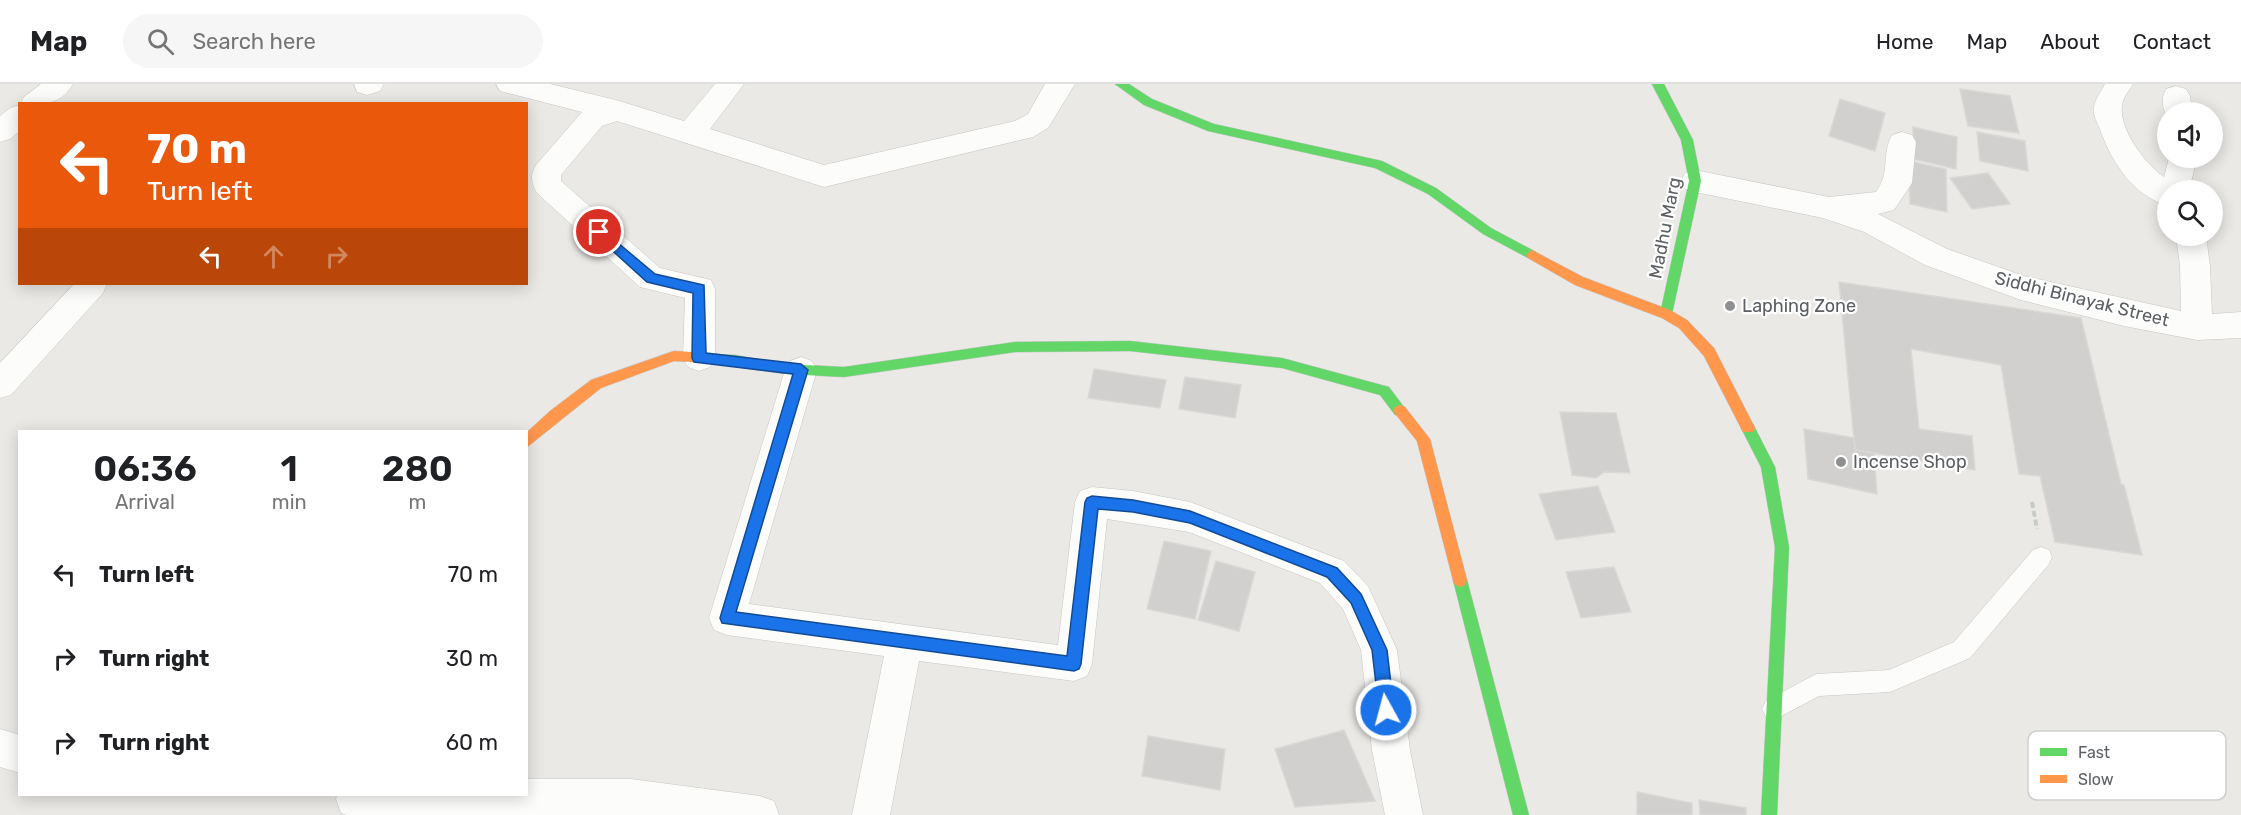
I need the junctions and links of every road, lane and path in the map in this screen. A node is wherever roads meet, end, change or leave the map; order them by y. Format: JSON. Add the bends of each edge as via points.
{"nodes":[{"id":1,"x":510,"y":84,"type":"edge"},
{"id":2,"x":730,"y":84,"type":"edge"},
{"id":3,"x":1061,"y":84,"type":"edge"},
{"id":4,"x":1121,"y":84,"type":"edge"},
{"id":5,"x":1658,"y":84,"type":"edge"},
{"id":6,"x":2119,"y":84,"type":"edge"},
{"id":7,"x":616,"y":110,"type":"junction"},
{"id":8,"x":18,"y":117,"type":"edge"},
{"id":9,"x":0,"y":132,"type":"edge"},
{"id":10,"x":690,"y":134,"type":"junction"},
{"id":11,"x":1902,"y":142,"type":"dead end"},
{"id":12,"x":1695,"y":181,"type":"junction"},
{"id":13,"x":2157,"y":187,"type":"edge"},
{"id":14,"x":1826,"y":207,"type":"junction"},
{"id":15,"x":2192,"y":246,"type":"edge"},
{"id":16,"x":92,"y":285,"type":"edge"},
{"id":17,"x":1666,"y":314,"type":"junction"},
{"id":18,"x":2241,"y":325,"type":"edge"},
{"id":19,"x":2198,"y":327,"type":"junction"},
{"id":20,"x":699,"y":358,"type":"junction"},
{"id":21,"x":801,"y":370,"type":"junction"},
{"id":22,"x":0,"y":386,"type":"edge"},
{"id":23,"x":528,"y":440,"type":"edge"},
{"id":24,"x":2041,"y":557,"type":"dead end"},
{"id":25,"x":905,"y":642,"type":"junction"},
{"id":26,"x":1774,"y":709,"type":"junction"},
{"id":27,"x":0,"y":748,"type":"edge"},
{"id":28,"x":18,"y":753,"type":"edge"},
{"id":29,"x":355,"y":800,"type":"dead end"},
{"id":30,"x":760,"y":815,"type":"edge"},
{"id":31,"x":871,"y":815,"type":"edge"},
{"id":32,"x":1404,"y":815,"type":"edge"},
{"id":33,"x":1521,"y":815,"type":"edge"},
{"id":34,"x":1769,"y":815,"type":"edge"}],
"edges":[{"from":1,"to":7,"type":"street"},
{"from":2,"to":10,"type":"street"},
{"from":3,"to":10,"type":"street","via":[[1038,121],[1023,130],[824,176]]},
{"from":4,"to":17,"type":"street","via":[[1148,102],[1212,128],[1378,164],[1432,191],[1486,231],[1579,281]]},
{"from":5,"to":12,"type":"street","name":"Madhu Marg","via":[[1687,140]]},
{"from":6,"to":13,"type":"street","via":[[2109,101],[2108,114],[2122,150],[2140,175]]},
{"from":7,"to":10,"type":"street"},
{"from":7,"to":20,"type":"street","via":[[592,119],[546,173],[547,185],[651,278],[700,289]]},
{"from":8,"to":9,"type":"street"},
{"from":11,"to":14,"type":"street","via":[[1898,183],[1884,202]]},
{"from":12,"to":14,"type":"street","name":"Siddhi Binayak Street"},
{"from":12,"to":17,"type":"street","name":"Madhu Marg"},
{"from":14,"to":19,"type":"street","name":"Siddhi Binayak Street","via":[[1874,224],[1936,258],[2021,288]]},
{"from":15,"to":19,"type":"street","name":"Siddhi Binayak Street"},
{"from":16,"to":22,"type":"street"},
{"from":17,"to":26,"type":"street","via":[[1683,324],[1709,352],[1768,467],[1782,547]]},
{"from":18,"to":19,"type":"street","name":"Siddhi Binayak Street"},
{"from":20,"to":21,"type":"street"},
{"from":20,"to":23,"type":"street","via":[[674,356],[596,384]]},
{"from":21,"to":25,"type":"street","via":[[727,618]]},
{"from":21,"to":33,"type":"street","via":[[844,372],[1015,346],[1130,346],[1282,363],[1384,391],[1423,439]]},
{"from":24,"to":26,"type":"lane","via":[[1962,650],[1890,681],[1816,685]]},
{"from":25,"to":31,"type":"street"},
{"from":25,"to":32,"type":"street","via":[[1074,664],[1092,502],[1190,517],[1332,572],[1356,598],[1379,650],[1391,750]]},
{"from":26,"to":34,"type":"street"},
{"from":27,"to":28,"type":"street"},
{"from":29,"to":30,"type":"street","via":[[631,798]]}]}
